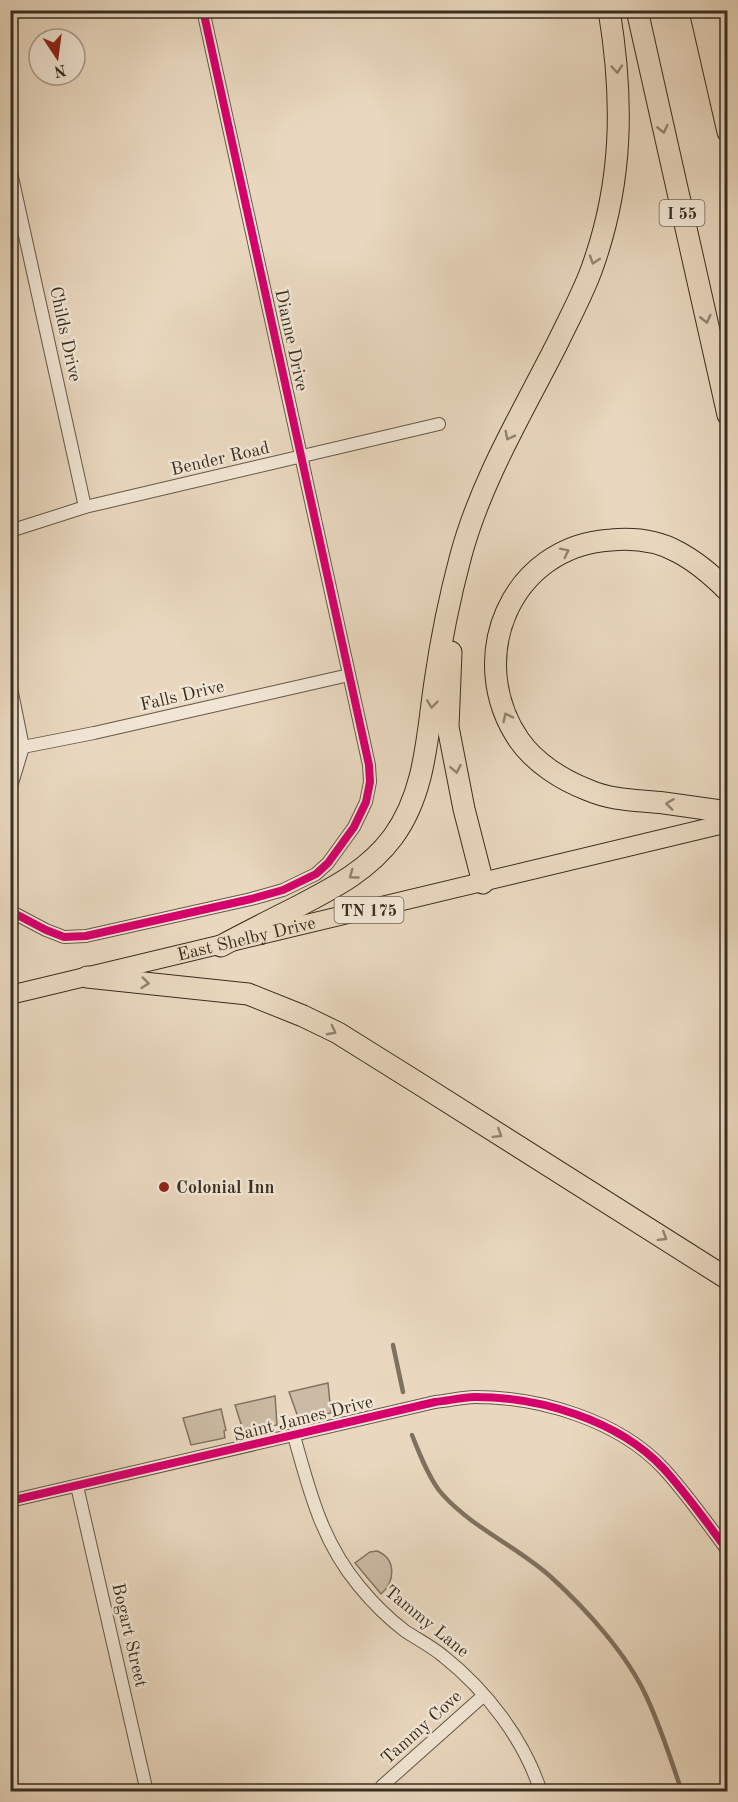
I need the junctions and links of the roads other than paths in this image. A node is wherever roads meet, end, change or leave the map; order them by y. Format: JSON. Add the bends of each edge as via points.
{"nodes":[{"id":1,"x":203,"y":10,"type":"edge"},
{"id":2,"x":609,"y":10,"type":"edge"},
{"id":3,"x":637,"y":10,"type":"edge"},
{"id":4,"x":700,"y":10,"type":"edge"},
{"id":5,"x":713,"y":10,"type":"edge"},
{"id":6,"x":728,"y":44,"type":"edge"},
{"id":7,"x":728,"y":132,"type":"edge"},
{"id":8,"x":10,"y":168,"type":"edge"},
{"id":9,"x":728,"y":415,"type":"edge"},
{"id":10,"x":439,"y":424,"type":"dead end"},
{"id":11,"x":302,"y":457,"type":"junction"},
{"id":12,"x":85,"y":507,"type":"junction"},
{"id":13,"x":10,"y":531,"type":"edge"},
{"id":14,"x":454,"y":585,"type":"junction"},
{"id":15,"x":728,"y":591,"type":"edge"},
{"id":16,"x":349,"y":675,"type":"junction"},
{"id":17,"x":10,"y":683,"type":"edge"},
{"id":18,"x":23,"y":747,"type":"junction"},
{"id":19,"x":10,"y":790,"type":"edge"},
{"id":20,"x":728,"y":812,"type":"edge"},
{"id":21,"x":728,"y":824,"type":"edge"},
{"id":22,"x":483,"y":883,"type":"junction"},
{"id":23,"x":10,"y":910,"type":"edge"},
{"id":24,"x":221,"y":946,"type":"junction"},
{"id":25,"x":87,"y":977,"type":"junction"},
{"id":26,"x":10,"y":995,"type":"edge"},
{"id":27,"x":728,"y":1279,"type":"edge"},
{"id":28,"x":294,"y":1436,"type":"junction"},
{"id":29,"x":77,"y":1486,"type":"junction"},
{"id":30,"x":10,"y":1501,"type":"edge"},
{"id":31,"x":728,"y":1551,"type":"edge"},
{"id":32,"x":483,"y":1696,"type":"junction"},
{"id":33,"x":382,"y":1786,"type":"dead end"},
{"id":34,"x":147,"y":1791,"type":"edge"},
{"id":35,"x":541,"y":1791,"type":"edge"}],
"edges":[{"from":1,"to":11,"type":"street","name":"Dianne Drive"},
{"from":2,"to":14,"type":"highway","one_way":true,"via":[[619,94],[619,147],[614,189],[600,242],[578,300],[488,480],[468,531]]},
{"from":3,"to":9,"type":"highway","number":"I 55","one_way":true},
{"from":4,"to":7,"type":"highway"},
{"from":5,"to":6,"type":"highway"},
{"from":8,"to":12,"type":"street","name":"Childs Drive"},
{"from":10,"to":11,"type":"street","name":"Bender Road"},
{"from":11,"to":12,"type":"street","name":"Bender Road"},
{"from":11,"to":16,"type":"street","name":"Dianne Drive"},
{"from":12,"to":13,"type":"street","name":"Bender Road"},
{"from":14,"to":22,"type":"highway","one_way":true,"via":[[448,727]]},
{"from":14,"to":24,"type":"highway","one_way":true,"via":[[424,762],[402,823],[357,874]]},
{"from":20,"to":15,"type":"highway","one_way":true,"via":[[621,800],[590,791],[554,772],[526,748],[507,718],[499,695],[495,659],[502,621],[521,587],[554,558],[587,543],[622,539],[661,545],[694,562]]},
{"from":16,"to":18,"type":"street","name":"Falls Drive"},
{"from":16,"to":23,"type":"street","name":"Dianne Drive","via":[[370,782],[354,827],[316,874],[283,890],[250,899],[86,936],[64,937]]},
{"from":17,"to":18,"type":"street"},
{"from":18,"to":19,"type":"street"},
{"from":21,"to":22,"type":"main road","name":"East Shelby Drive","number":"TN 175"},
{"from":22,"to":24,"type":"main road","name":"East Shelby Drive","number":"TN 175"},
{"from":24,"to":25,"type":"main road","name":"East Shelby Drive","number":"TN 175"},
{"from":25,"to":26,"type":"main road","name":"East Shelby Drive","number":"TN 175"},
{"from":25,"to":27,"type":"highway","one_way":true,"via":[[248,994],[303,1016],[398,1071]]},
{"from":28,"to":29,"type":"street","name":"Saint James Drive"},
{"from":28,"to":31,"type":"street","name":"Saint James Drive","via":[[472,1397],[558,1409],[580,1415],[630,1440],[663,1468]]},
{"from":28,"to":32,"type":"street","name":"Tammy Lane","via":[[320,1524],[343,1565],[390,1617],[442,1655]]},
{"from":29,"to":30,"type":"street","name":"Saint James Drive"},
{"from":29,"to":34,"type":"street","name":"Bogart Street"},
{"from":32,"to":33,"type":"street","name":"Tammy Cove"},
{"from":32,"to":35,"type":"street","name":"Tammy Lane","via":[[521,1746]]}]}
